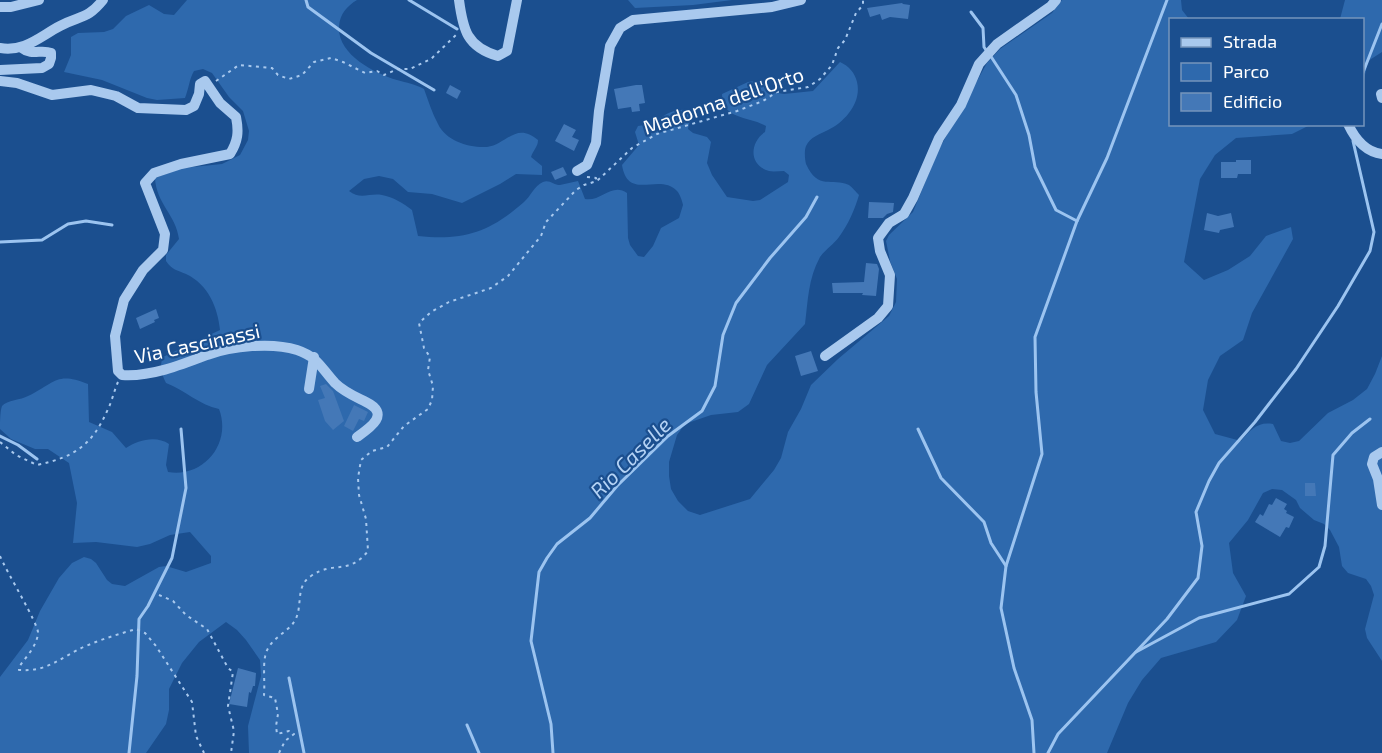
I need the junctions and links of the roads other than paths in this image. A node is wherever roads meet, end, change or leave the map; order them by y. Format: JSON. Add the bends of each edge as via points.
{"nodes":[{"id":1,"x":39,"y":0,"type":"edge"},
{"id":2,"x":103,"y":0,"type":"edge"},
{"id":3,"x":459,"y":0,"type":"edge"},
{"id":4,"x":518,"y":0,"type":"edge"},
{"id":5,"x":801,"y":0,"type":"edge"},
{"id":6,"x":1056,"y":0,"type":"edge"},
{"id":7,"x":0,"y":7,"type":"edge"},
{"id":8,"x":0,"y":48,"type":"edge"},
{"id":9,"x":22,"y":48,"type":"junction"},
{"id":10,"x":0,"y":70,"type":"edge"},
{"id":11,"x":0,"y":81,"type":"edge"},
{"id":12,"x":1349,"y":126,"type":"edge"},
{"id":13,"x":1382,"y":154,"type":"edge"},
{"id":14,"x":577,"y":171,"type":"dead end"},
{"id":15,"x":825,"y":356,"type":"dead end"},
{"id":16,"x":314,"y":357,"type":"junction"},
{"id":17,"x":309,"y":389,"type":"dead end"},
{"id":18,"x":357,"y":437,"type":"dead end"},
{"id":19,"x":1382,"y":452,"type":"edge"},
{"id":20,"x":1382,"y":505,"type":"edge"}],
"edges":[{"from":1,"to":7,"type":"street"},
{"from":2,"to":9,"type":"street","via":[[83,18],[61,25]]},
{"from":3,"to":4,"type":"street","via":[[468,38],[486,53],[498,56],[507,51]]},
{"from":5,"to":14,"type":"street","via":[[772,7],[633,20],[620,28],[610,46],[596,143],[587,165]]},
{"from":6,"to":15,"type":"street","via":[[997,44],[979,64],[904,214],[889,223],[878,237],[890,275],[888,306],[878,318]]},
{"from":8,"to":9,"type":"street"},
{"from":9,"to":10,"type":"street","via":[[26,52],[51,53],[49,64],[42,68]]},
{"from":11,"to":16,"type":"street","name":"Via Cascinassi","via":[[52,95],[91,90],[116,96],[138,108],[158,110],[186,110],[194,106],[200,84],[205,81],[236,117],[237,143],[230,154],[180,164],[154,173],[146,183],[165,234],[163,250],[143,270],[124,300],[115,336],[118,371],[122,375],[140,375],[259,345],[287,348]]},
{"from":12,"to":13,"type":"street","via":[[1364,147]]},
{"from":16,"to":17,"type":"street"},
{"from":16,"to":18,"type":"street","via":[[335,383],[374,406],[378,413],[373,425]]},
{"from":19,"to":20,"type":"street","via":[[1372,464]]}]}
